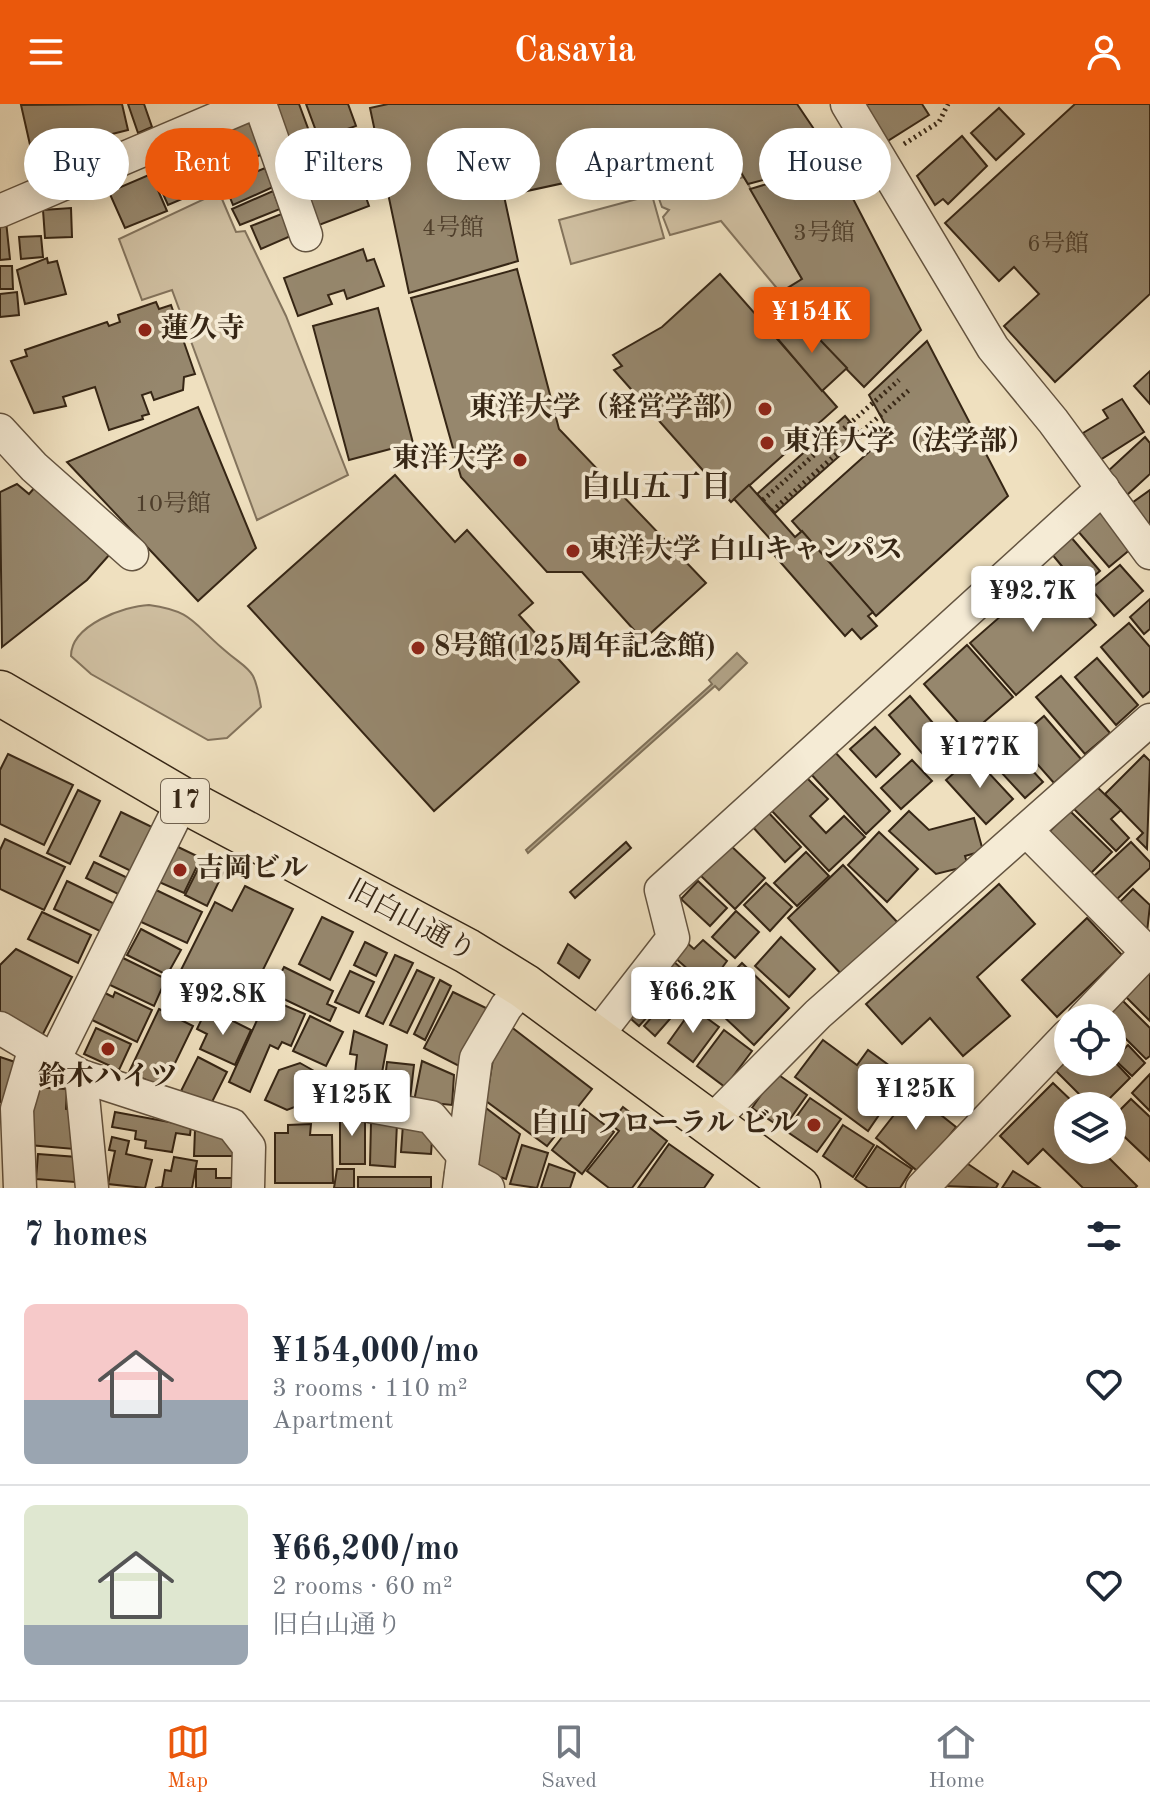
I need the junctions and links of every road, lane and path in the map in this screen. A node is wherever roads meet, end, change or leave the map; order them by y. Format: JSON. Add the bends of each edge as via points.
{"nodes":[{"id":1,"x":260,"y":104,"type":"edge"},
{"id":2,"x":847,"y":104,"type":"edge"},
{"id":3,"x":948,"y":104,"type":"edge"},
{"id":4,"x":235,"y":107,"type":"edge"},
{"id":5,"x":861,"y":128,"type":"edge"},
{"id":6,"x":891,"y":152,"type":"edge"},
{"id":7,"x":891,"y":177,"type":"edge"},
{"id":8,"x":0,"y":211,"type":"edge"},
{"id":9,"x":306,"y":235,"type":"dead end"},
{"id":10,"x":899,"y":380,"type":"dead end"},
{"id":11,"x":909,"y":390,"type":"dead end"},
{"id":12,"x":0,"y":430,"type":"edge"},
{"id":13,"x":1103,"y":488,"type":"junction"},
{"id":14,"x":763,"y":500,"type":"dead end"},
{"id":15,"x":772,"y":511,"type":"dead end"},
{"id":16,"x":1150,"y":553,"type":"edge"},
{"id":17,"x":132,"y":554,"type":"dead end"},
{"id":18,"x":0,"y":693,"type":"edge"},
{"id":19,"x":1150,"y":720,"type":"edge"},
{"id":20,"x":183,"y":800,"type":"junction"},
{"id":21,"x":1026,"y":830,"type":"junction"},
{"id":22,"x":1149,"y":952,"type":"edge"},
{"id":23,"x":524,"y":986,"type":"junction"},
{"id":24,"x":1098,"y":1004,"type":"edge"},
{"id":25,"x":0,"y":1028,"type":"edge"},
{"id":26,"x":596,"y":1037,"type":"junction"},
{"id":27,"x":1054,"y":1050,"type":"edge"},
{"id":28,"x":56,"y":1063,"type":"junction"},
{"id":29,"x":353,"y":1103,"type":"dead end"},
{"id":30,"x":712,"y":1121,"type":"junction"},
{"id":31,"x":468,"y":1176,"type":"edge"},
{"id":32,"x":785,"y":1184,"type":"edge"},
{"id":33,"x":20,"y":1188,"type":"edge"},
{"id":34,"x":92,"y":1188,"type":"edge"},
{"id":35,"x":248,"y":1188,"type":"edge"},
{"id":36,"x":922,"y":1188,"type":"edge"}],
"edges":[{"from":1,"to":9,"type":"street"},
{"from":2,"to":5,"type":"street"},
{"from":3,"to":6,"type":"path","via":[[939,122]]},
{"from":4,"to":8,"type":"street"},
{"from":7,"to":13,"type":"street","via":[[993,348]]},
{"from":10,"to":14,"type":"path"},
{"from":11,"to":15,"type":"path"},
{"from":12,"to":17,"type":"street"},
{"from":13,"to":16,"type":"street"},
{"from":13,"to":26,"type":"street","via":[[661,890],[673,938]]},
{"from":18,"to":20,"type":"highway","name":"旧白山通り","number":"17"},
{"from":19,"to":21,"type":"street"},
{"from":20,"to":23,"type":"highway","name":"旧白山通り","number":"17"},
{"from":20,"to":28,"type":"street"},
{"from":21,"to":22,"type":"street"},
{"from":21,"to":30,"type":"street","via":[[818,1014]]},
{"from":22,"to":24,"type":"street"},
{"from":23,"to":26,"type":"highway","name":"旧白山通り","number":"17"},
{"from":23,"to":31,"type":"street","via":[[476,1058]]},
{"from":25,"to":28,"type":"street"},
{"from":26,"to":30,"type":"highway","name":"旧白山通り","number":"17"},
{"from":27,"to":36,"type":"street"},
{"from":28,"to":33,"type":"street","via":[[17,1109]]},
{"from":28,"to":34,"type":"street"},
{"from":28,"to":35,"type":"street","via":[[232,1125],[249,1147]]},
{"from":29,"to":31,"type":"street","via":[[431,1117]]},
{"from":30,"to":32,"type":"highway","name":"旧白山通り","number":"17"}]}
